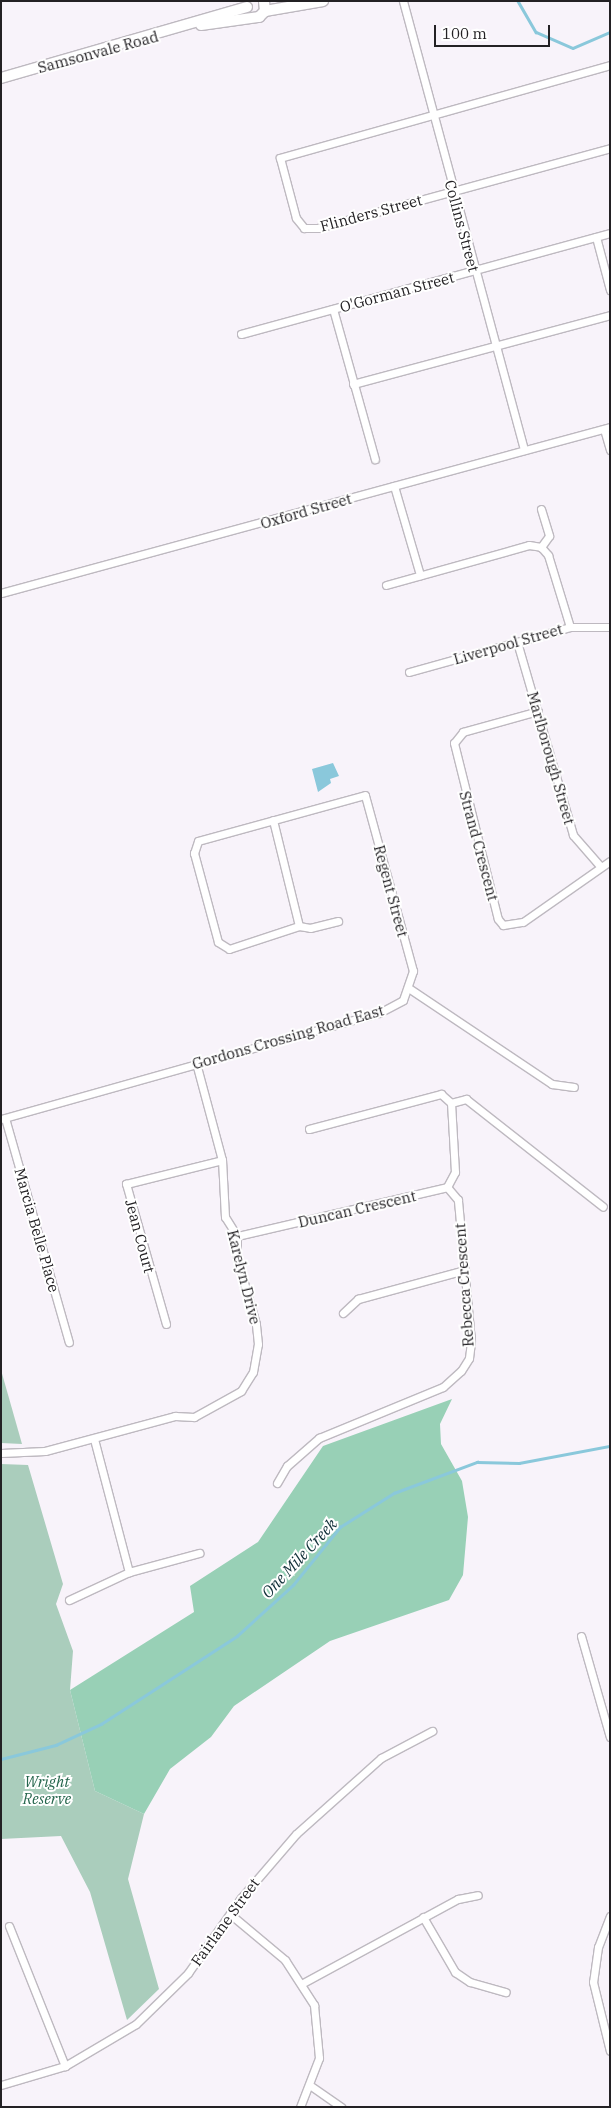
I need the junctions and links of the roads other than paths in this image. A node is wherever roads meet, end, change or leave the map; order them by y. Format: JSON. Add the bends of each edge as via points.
{"nodes":[{"id":1,"x":322,"y":1,"type":"edge"},
{"id":2,"x":403,"y":1,"type":"edge"},
{"id":3,"x":248,"y":4,"type":"edge"},
{"id":4,"x":265,"y":6,"type":"edge"},
{"id":5,"x":253,"y":16,"type":"junction"},
{"id":6,"x":194,"y":26,"type":"junction"},
{"id":7,"x":610,"y":65,"type":"edge"},
{"id":8,"x":1,"y":78,"type":"edge"},
{"id":9,"x":432,"y":116,"type":"junction"},
{"id":10,"x":610,"y":148,"type":"edge"},
{"id":11,"x":452,"y":191,"type":"junction"},
{"id":12,"x":610,"y":234,"type":"edge"},
{"id":13,"x":596,"y":237,"type":"junction"},
{"id":14,"x":474,"y":271,"type":"junction"},
{"id":15,"x":610,"y":290,"type":"edge"},
{"id":16,"x":333,"y":309,"type":"junction"},
{"id":17,"x":610,"y":315,"type":"edge"},
{"id":18,"x":241,"y":334,"type":"dead end"},
{"id":19,"x":494,"y":345,"type":"junction"},
{"id":20,"x":353,"y":384,"type":"junction"},
{"id":21,"x":607,"y":428,"type":"edge"},
{"id":22,"x":524,"y":450,"type":"junction"},
{"id":23,"x":610,"y":450,"type":"edge"},
{"id":24,"x":374,"y":458,"type":"dead end"},
{"id":25,"x":394,"y":486,"type":"junction"},
{"id":26,"x":541,"y":508,"type":"dead end"},
{"id":27,"x":541,"y":547,"type":"junction"},
{"id":28,"x":420,"y":575,"type":"junction"},
{"id":29,"x":386,"y":585,"type":"dead end"},
{"id":30,"x":1,"y":593,"type":"edge"},
{"id":31,"x":570,"y":627,"type":"junction"},
{"id":32,"x":610,"y":627,"type":"edge"},
{"id":33,"x":517,"y":642,"type":"junction"},
{"id":34,"x":409,"y":672,"type":"dead end"},
{"id":35,"x":538,"y":711,"type":"junction"},
{"id":36,"x":274,"y":820,"type":"junction"},
{"id":37,"x":610,"y":861,"type":"edge"},
{"id":38,"x":600,"y":866,"type":"junction"},
{"id":39,"x":338,"y":921,"type":"dead end"},
{"id":40,"x":299,"y":926,"type":"junction"},
{"id":41,"x":410,"y":989,"type":"junction"},
{"id":42,"x":196,"y":1063,"type":"junction"},
{"id":43,"x":574,"y":1087,"type":"dead end"},
{"id":44,"x":451,"y":1103,"type":"junction"},
{"id":45,"x":3,"y":1119,"type":"edge"},
{"id":46,"x":309,"y":1129,"type":"dead end"},
{"id":47,"x":222,"y":1160,"type":"junction"},
{"id":48,"x":447,"y":1187,"type":"junction"},
{"id":49,"x":602,"y":1206,"type":"dead end"},
{"id":50,"x":237,"y":1236,"type":"junction"},
{"id":51,"x":465,"y":1270,"type":"junction"},
{"id":52,"x":343,"y":1312,"type":"dead end"},
{"id":53,"x":166,"y":1324,"type":"dead end"},
{"id":54,"x":68,"y":1342,"type":"dead end"},
{"id":55,"x":94,"y":1439,"type":"junction"},
{"id":56,"x":1,"y":1453,"type":"edge"},
{"id":57,"x":277,"y":1483,"type":"dead end"},
{"id":58,"x":199,"y":1553,"type":"dead end"},
{"id":59,"x":129,"y":1572,"type":"junction"},
{"id":60,"x":69,"y":1600,"type":"dead end"},
{"id":61,"x":581,"y":1636,"type":"dead end"},
{"id":62,"x":432,"y":1731,"type":"dead end"},
{"id":63,"x":610,"y":1737,"type":"edge"},
{"id":64,"x":478,"y":1895,"type":"dead end"},
{"id":65,"x":230,"y":1914,"type":"junction"},
{"id":66,"x":610,"y":1916,"type":"edge"},
{"id":67,"x":423,"y":1917,"type":"junction"},
{"id":68,"x":8,"y":1926,"type":"dead end"},
{"id":69,"x":303,"y":1983,"type":"junction"},
{"id":70,"x":506,"y":1992,"type":"dead end"},
{"id":71,"x":610,"y":2051,"type":"edge"},
{"id":72,"x":65,"y":2066,"type":"junction"},
{"id":73,"x":1,"y":2085,"type":"edge"},
{"id":74,"x":311,"y":2086,"type":"junction"},
{"id":75,"x":300,"y":2107,"type":"edge"},
{"id":76,"x":341,"y":2107,"type":"edge"}],
"edges":[{"from":1,"to":4,"type":"main road"},
{"from":2,"to":9,"type":"street","name":"Collins Street"},
{"from":3,"to":5,"type":"main road"},
{"from":3,"to":6,"type":"main road","name":"Samsonvale Road"},
{"from":4,"to":5,"type":"main road","name":"Samsonvale Road"},
{"from":5,"to":6,"type":"main road","name":"Samsonvale Road"},
{"from":6,"to":8,"type":"main road","name":"Samsonvale Road"},
{"from":7,"to":9,"type":"street"},
{"from":9,"to":11,"type":"street","name":"Collins Street"},
{"from":9,"to":11,"type":"street","name":"Flinders Street","via":[[280,158],[296,218],[304,228],[318,228]]},
{"from":10,"to":11,"type":"street"},
{"from":11,"to":14,"type":"street","name":"Collins Street"},
{"from":12,"to":13,"type":"street","name":"O'Gorman Street"},
{"from":13,"to":14,"type":"street","name":"O'Gorman Street"},
{"from":13,"to":15,"type":"street"},
{"from":14,"to":16,"type":"street","name":"O'Gorman Street"},
{"from":14,"to":19,"type":"street","name":"Collins Street"},
{"from":16,"to":18,"type":"street","name":"O'Gorman Street"},
{"from":16,"to":20,"type":"street"},
{"from":17,"to":19,"type":"street"},
{"from":19,"to":20,"type":"street"},
{"from":19,"to":22,"type":"street","name":"Collins Street"},
{"from":20,"to":24,"type":"street"},
{"from":21,"to":22,"type":"street","name":"Oxford Street"},
{"from":21,"to":23,"type":"street"},
{"from":22,"to":25,"type":"street","name":"Oxford Street"},
{"from":25,"to":28,"type":"street"},
{"from":25,"to":30,"type":"street","name":"Oxford Street"},
{"from":26,"to":27,"type":"street","via":[[549,536]]},
{"from":27,"to":28,"type":"street","via":[[529,545]]},
{"from":27,"to":31,"type":"street","via":[[548,555]]},
{"from":28,"to":29,"type":"street"},
{"from":31,"to":32,"type":"street","name":"Liverpool Street"},
{"from":31,"to":33,"type":"street","name":"Liverpool Street"},
{"from":33,"to":34,"type":"street","name":"Liverpool Street"},
{"from":33,"to":35,"type":"street","name":"Marlborough Street"},
{"from":35,"to":38,"type":"street","name":"Marlborough Street","via":[[573,835]]},
{"from":35,"to":38,"type":"street","name":"Strand Crescent","via":[[463,732],[454,744],[498,919],[503,925],[524,922]]},
{"from":36,"to":40,"type":"street"},
{"from":36,"to":40,"type":"street","via":[[201,839],[195,845],[216,939],[229,949]]},
{"from":36,"to":41,"type":"street","name":"Regent Street","via":[[365,795],[412,965]]},
{"from":37,"to":38,"type":"street"},
{"from":39,"to":40,"type":"street","via":[[310,928]]},
{"from":41,"to":42,"type":"street","name":"Gordons Crossing Road East","via":[[401,1002],[386,1010]]},
{"from":41,"to":43,"type":"street","via":[[552,1084]]},
{"from":42,"to":45,"type":"street","name":"Gordons Crossing Road East"},
{"from":42,"to":47,"type":"street","name":"Karelyn Drive"},
{"from":44,"to":46,"type":"street","via":[[441,1094]]},
{"from":44,"to":48,"type":"street","via":[[455,1172]]},
{"from":44,"to":49,"type":"street","via":[[466,1099]]},
{"from":45,"to":54,"type":"street","name":"Marcia Belle Place"},
{"from":47,"to":50,"type":"street","name":"Karelyn Drive","via":[[225,1217]]},
{"from":47,"to":53,"type":"street","name":"Jean Court","via":[[126,1184]]},
{"from":48,"to":50,"type":"street","name":"Duncan Crescent"},
{"from":48,"to":51,"type":"street","name":"Rebecca Crescent","via":[[458,1200]]},
{"from":50,"to":55,"type":"street","name":"Karelyn Drive","via":[[237,1258],[258,1344],[253,1372],[241,1391],[194,1417],[175,1416]]},
{"from":51,"to":52,"type":"street","via":[[358,1299]]},
{"from":51,"to":57,"type":"street","name":"Rebecca Crescent","via":[[471,1341],[461,1371],[442,1387],[319,1438],[287,1466]]},
{"from":55,"to":56,"type":"street","name":"Karelyn Drive","via":[[45,1451]]},
{"from":55,"to":59,"type":"street"},
{"from":58,"to":59,"type":"street"},
{"from":59,"to":60,"type":"street"},
{"from":61,"to":63,"type":"street"},
{"from":62,"to":65,"type":"street","name":"Fairlane Street","via":[[381,1758],[322,1810],[282,1849]]},
{"from":64,"to":67,"type":"street","via":[[458,1899]]},
{"from":65,"to":69,"type":"street","via":[[286,1960]]},
{"from":65,"to":72,"type":"street","name":"Fairlane Street","via":[[161,2002],[119,2036]]},
{"from":66,"to":71,"type":"street","via":[[598,1947],[594,1982]]},
{"from":67,"to":69,"type":"street"},
{"from":67,"to":70,"type":"street","via":[[455,1972],[470,1982]]},
{"from":68,"to":72,"type":"street"},
{"from":69,"to":74,"type":"street","via":[[319,2031],[318,2058]]},
{"from":72,"to":73,"type":"street","name":"Fairlane Street"},
{"from":74,"to":75,"type":"street"},
{"from":74,"to":76,"type":"street"}]}
